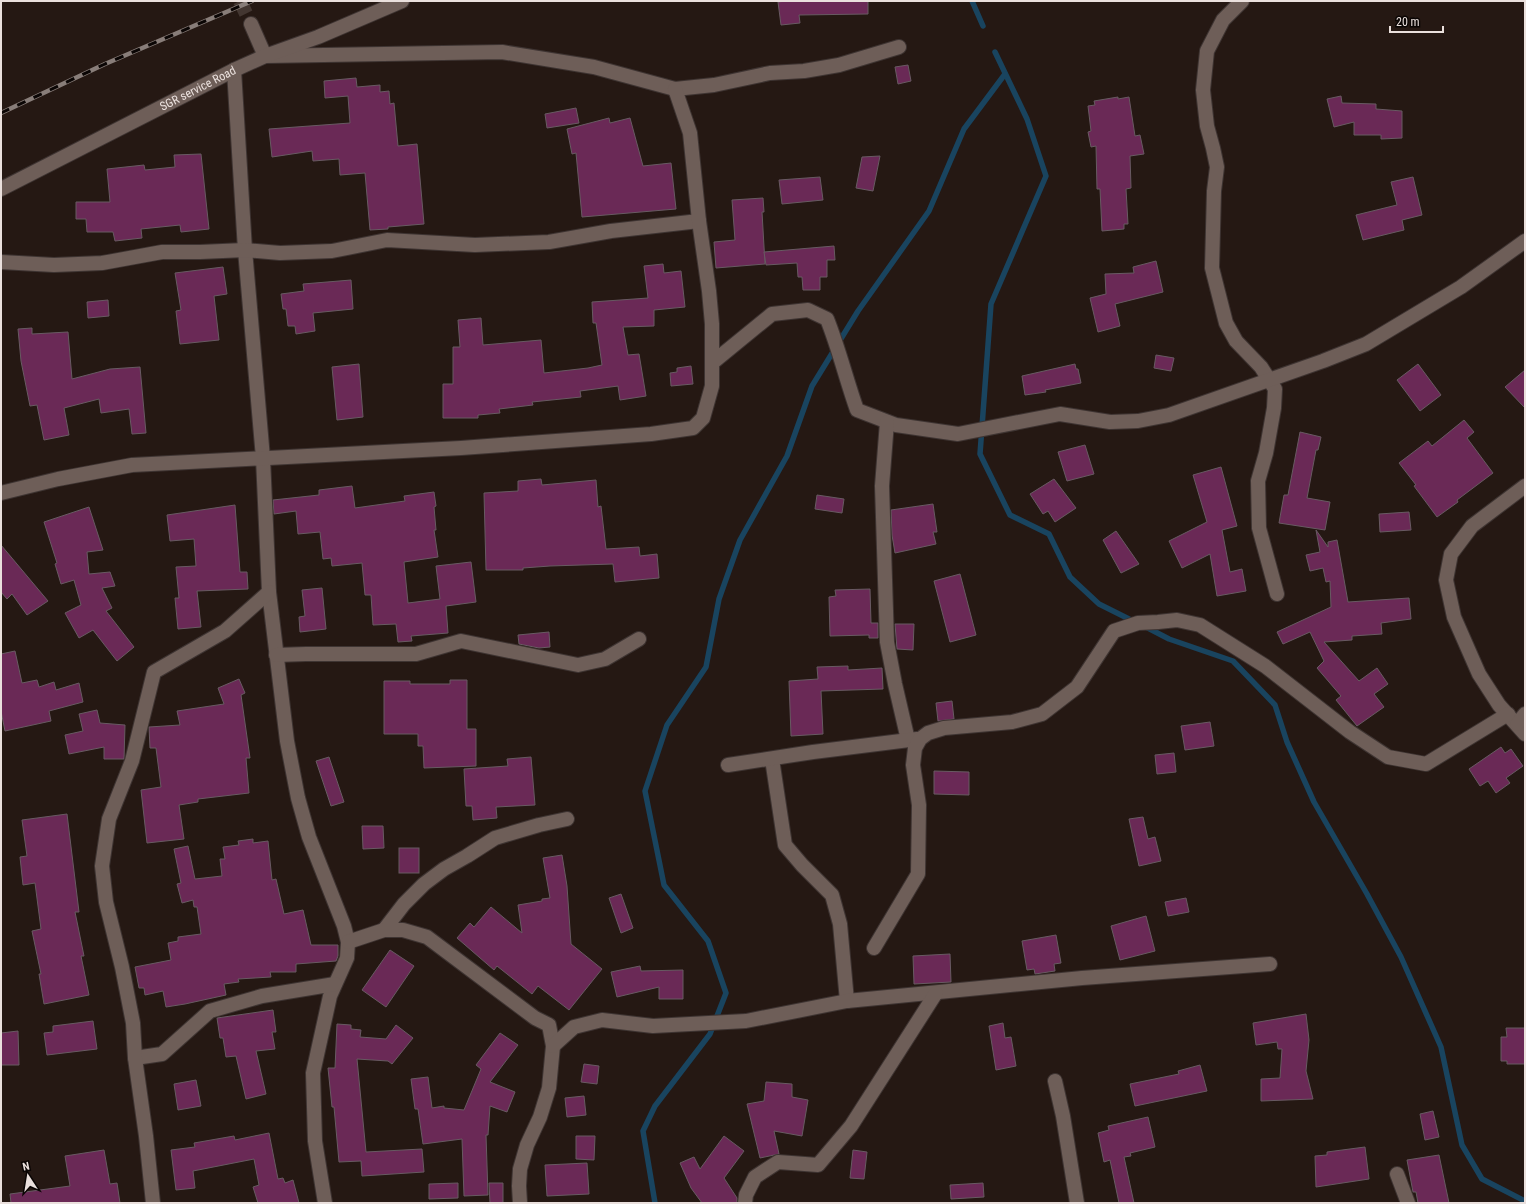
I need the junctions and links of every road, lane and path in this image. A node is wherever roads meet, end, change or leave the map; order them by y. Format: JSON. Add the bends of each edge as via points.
{"nodes":[{"id":1,"x":402,"y":1,"type":"edge"},
{"id":2,"x":1242,"y":1,"type":"edge"},
{"id":3,"x":251,"y":24,"type":"tunnel mouth"},
{"id":4,"x":899,"y":48,"type":"dead end"},
{"id":5,"x":265,"y":56,"type":"junction"},
{"id":6,"x":234,"y":70,"type":"junction"},
{"id":7,"x":675,"y":89,"type":"junction"},
{"id":8,"x":1,"y":189,"type":"edge"},
{"id":9,"x":699,"y":221,"type":"junction"},
{"id":10,"x":1525,"y":241,"type":"edge"},
{"id":11,"x":245,"y":250,"type":"junction"},
{"id":12,"x":1,"y":262,"type":"edge"},
{"id":13,"x":712,"y":363,"type":"junction"},
{"id":14,"x":1270,"y":380,"type":"junction"},
{"id":15,"x":887,"y":422,"type":"junction"},
{"id":16,"x":263,"y":458,"type":"junction"},
{"id":17,"x":1525,"y":486,"type":"edge"},
{"id":18,"x":1,"y":493,"type":"edge"},
{"id":19,"x":268,"y":592,"type":"junction"},
{"id":20,"x":1277,"y":594,"type":"dead end"},
{"id":21,"x":639,"y":639,"type":"dead end"},
{"id":22,"x":276,"y":655,"type":"junction"},
{"id":23,"x":1519,"y":722,"type":"edge"},
{"id":24,"x":914,"y":740,"type":"junction"},
{"id":25,"x":772,"y":759,"type":"junction"},
{"id":26,"x":728,"y":765,"type":"dead end"},
{"id":27,"x":567,"y":819,"type":"dead end"},
{"id":28,"x":384,"y":930,"type":"junction"},
{"id":29,"x":348,"y":942,"type":"junction"},
{"id":30,"x":874,"y":948,"type":"dead end"},
{"id":31,"x":1270,"y":964,"type":"dead end"},
{"id":32,"x":335,"y":984,"type":"junction"},
{"id":33,"x":936,"y":993,"type":"junction"},
{"id":34,"x":846,"y":1001,"type":"junction"},
{"id":35,"x":553,"y":1046,"type":"junction"},
{"id":36,"x":136,"y":1058,"type":"junction"},
{"id":37,"x":1054,"y":1081,"type":"dead end"},
{"id":38,"x":1397,"y":1174,"type":"dead end"},
{"id":39,"x":153,"y":1203,"type":"edge"},
{"id":40,"x":325,"y":1203,"type":"edge"},
{"id":41,"x":520,"y":1203,"type":"edge"},
{"id":42,"x":745,"y":1203,"type":"edge"},
{"id":43,"x":1077,"y":1203,"type":"edge"},
{"id":44,"x":1408,"y":1203,"type":"edge"}],
"edges":[{"from":1,"to":5,"type":"street","name":"SGR service Road","via":[[318,37]]},
{"from":2,"to":14,"type":"street","via":[[1223,20],[1207,51],[1203,90],[1206,126],[1217,167],[1212,268],[1226,323],[1236,341]]},
{"from":3,"to":5,"type":"street"},
{"from":4,"to":7,"type":"street","via":[[839,65],[770,73],[714,85]]},
{"from":5,"to":6,"type":"street","name":"SGR service Road"},
{"from":5,"to":7,"type":"street","via":[[502,52],[594,67]]},
{"from":6,"to":8,"type":"street","name":"SGR service Road"},
{"from":6,"to":11,"type":"street"},
{"from":7,"to":9,"type":"street","via":[[690,133]]},
{"from":9,"to":11,"type":"street","via":[[611,231],[549,242],[475,245],[387,240],[332,251],[280,253]]},
{"from":9,"to":13,"type":"street","via":[[709,291]]},
{"from":10,"to":14,"type":"street","via":[[1461,287],[1366,344]]},
{"from":11,"to":12,"type":"street","via":[[162,252],[102,263],[54,265]]},
{"from":11,"to":16,"type":"street"},
{"from":13,"to":15,"type":"street","via":[[772,314],[808,310],[827,319],[857,410]]},
{"from":13,"to":16,"type":"street","via":[[712,386],[703,418],[693,428],[651,434],[462,448]]},
{"from":14,"to":15,"type":"street","via":[[1168,415],[1138,421],[1110,422],[1060,414],[958,434]]},
{"from":14,"to":20,"type":"street","via":[[1276,389],[1266,453],[1258,481],[1259,528]]},
{"from":15,"to":24,"type":"street","via":[[882,486],[887,642],[895,684]]},
{"from":16,"to":18,"type":"street","via":[[132,465]]},
{"from":16,"to":19,"type":"street"},
{"from":17,"to":23,"type":"street","via":[[1472,526],[1451,554],[1446,580],[1454,617],[1479,674],[1499,705]]},
{"from":19,"to":22,"type":"street"},
{"from":19,"to":36,"type":"street","via":[[225,631],[154,672],[132,761],[109,819],[102,866],[106,902],[133,1023]]},
{"from":21,"to":22,"type":"street","via":[[605,658],[578,665],[460,640],[416,654]]},
{"from":22,"to":29,"type":"street","via":[[287,741],[298,798],[309,837]]},
{"from":23,"to":24,"type":"street","via":[[1426,764],[1388,757],[1350,732],[1265,666],[1200,625],[1177,620],[1138,624],[1114,630],[1077,687],[1042,714],[1012,722],[944,728]]},
{"from":24,"to":25,"type":"street"},
{"from":24,"to":30,"type":"street","via":[[913,765],[919,805],[918,874]]},
{"from":25,"to":26,"type":"street"},
{"from":25,"to":34,"type":"street","via":[[785,845],[832,895],[840,924]]},
{"from":27,"to":28,"type":"street","via":[[495,838],[424,884]]},
{"from":28,"to":29,"type":"street"},
{"from":28,"to":35,"type":"street","via":[[403,930],[427,937],[535,1018],[549,1025]]},
{"from":29,"to":32,"type":"street","via":[[347,958]]},
{"from":31,"to":33,"type":"street","via":[[1082,978]]},
{"from":32,"to":36,"type":"street","via":[[262,996],[210,1011],[162,1054]]},
{"from":32,"to":40,"type":"street","via":[[313,1073],[315,1142]]},
{"from":33,"to":34,"type":"street"},
{"from":33,"to":42,"type":"street","via":[[851,1126],[818,1165],[778,1162],[755,1177]]},
{"from":34,"to":35,"type":"street","via":[[746,1021],[702,1025],[652,1026],[602,1020],[574,1027]]},
{"from":35,"to":41,"type":"street","via":[[548,1088],[520,1169]]},
{"from":36,"to":39,"type":"street"},
{"from":37,"to":43,"type":"street","via":[[1063,1116]]},
{"from":38,"to":44,"type":"street"}]}
